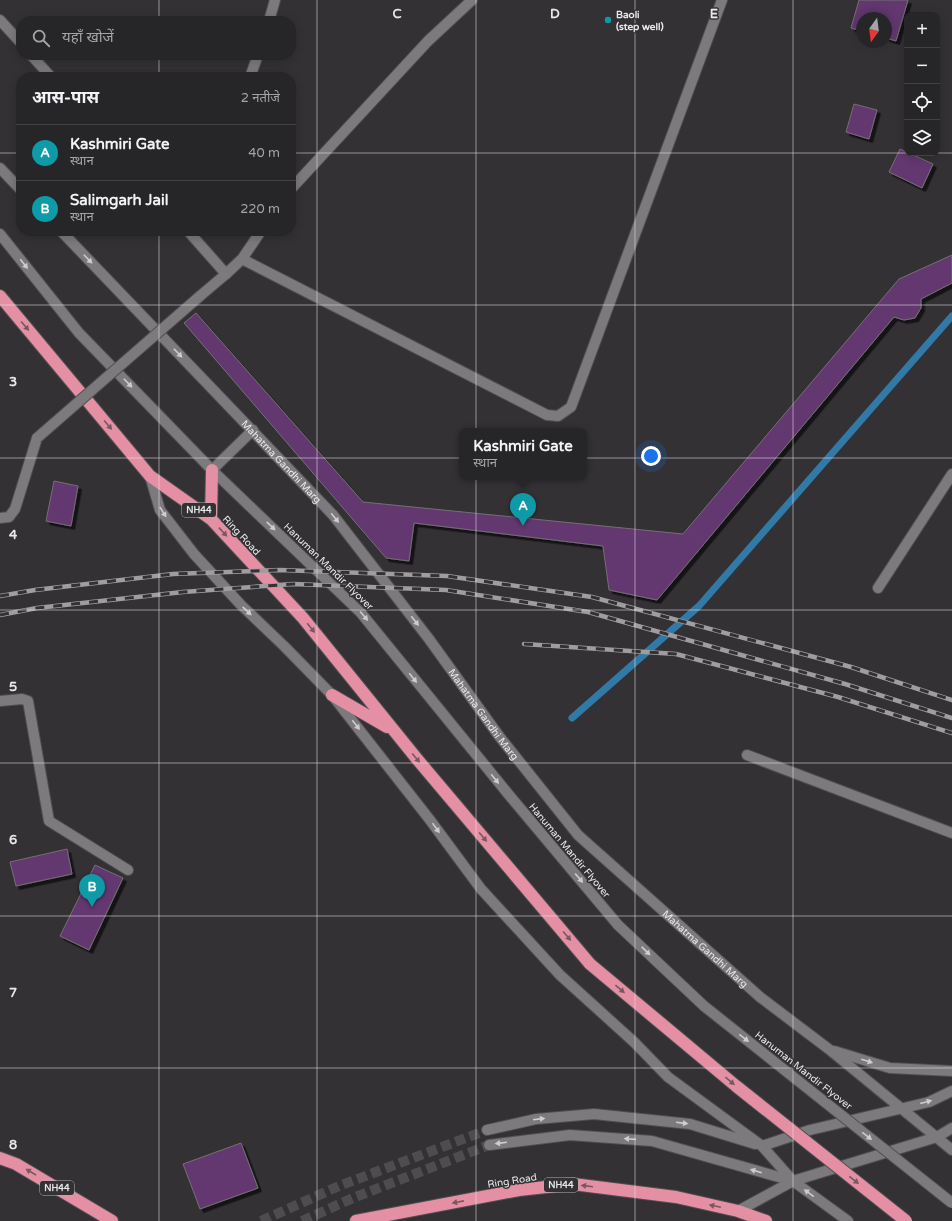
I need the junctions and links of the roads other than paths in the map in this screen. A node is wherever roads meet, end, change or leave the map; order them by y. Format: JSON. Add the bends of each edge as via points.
{"nodes":[{"id":1,"x":275,"y":0,"type":"edge"},
{"id":2,"x":472,"y":0,"type":"edge"},
{"id":3,"x":722,"y":0,"type":"edge"},
{"id":4,"x":270,"y":16,"type":"edge"},
{"id":5,"x":0,"y":20,"type":"edge"},
{"id":6,"x":16,"y":38,"type":"edge"},
{"id":7,"x":36,"y":60,"type":"edge"},
{"id":8,"x":256,"y":60,"type":"edge"},
{"id":9,"x":46,"y":72,"type":"edge"},
{"id":10,"x":252,"y":72,"type":"edge"},
{"id":11,"x":0,"y":168,"type":"edge"},
{"id":12,"x":296,"y":184,"type":"edge"},
{"id":13,"x":16,"y":185,"type":"edge"},
{"id":14,"x":0,"y":234,"type":"edge"},
{"id":15,"x":66,"y":236,"type":"edge"},
{"id":16,"x":192,"y":236,"type":"edge"},
{"id":17,"x":258,"y":236,"type":"edge"},
{"id":18,"x":242,"y":259,"type":"junction"},
{"id":19,"x":226,"y":274,"type":"junction"},
{"id":20,"x":0,"y":296,"type":"edge"},
{"id":21,"x":253,"y":430,"type":"junction"},
{"id":22,"x":212,"y":470,"type":"junction"},
{"id":23,"x":952,"y":474,"type":"edge"},
{"id":24,"x":150,"y":476,"type":"junction"},
{"id":25,"x":0,"y":518,"type":"edge"},
{"id":26,"x":211,"y":519,"type":"junction"},
{"id":27,"x":878,"y":588,"type":"dead end"},
{"id":28,"x":332,"y":696,"type":"junction"},
{"id":29,"x":0,"y":701,"type":"edge"},
{"id":30,"x":393,"y":730,"type":"junction"},
{"id":31,"x":747,"y":755,"type":"dead end"},
{"id":32,"x":952,"y":832,"type":"edge"},
{"id":33,"x":128,"y":870,"type":"dead end"},
{"id":34,"x":830,"y":1050,"type":"junction"},
{"id":35,"x":952,"y":1071,"type":"edge"},
{"id":36,"x":952,"y":1091,"type":"edge"},
{"id":37,"x":899,"y":1108,"type":"junction"},
{"id":38,"x":952,"y":1128,"type":"edge"},
{"id":39,"x":487,"y":1130,"type":"tunnel mouth"},
{"id":40,"x":937,"y":1137,"type":"junction"},
{"id":41,"x":489,"y":1145,"type":"tunnel mouth"},
{"id":42,"x":762,"y":1146,"type":"junction"},
{"id":43,"x":952,"y":1150,"type":"edge"},
{"id":44,"x":0,"y":1158,"type":"edge"},
{"id":45,"x":793,"y":1181,"type":"junction"},
{"id":46,"x":952,"y":1203,"type":"edge"},
{"id":47,"x":738,"y":1211,"type":"junction"},
{"id":48,"x":112,"y":1221,"type":"edge"},
{"id":49,"x":356,"y":1221,"type":"edge"},
{"id":50,"x":766,"y":1221,"type":"edge"},
{"id":51,"x":848,"y":1221,"type":"edge"},
{"id":52,"x":906,"y":1221,"type":"edge"}],
"edges":[{"from":1,"to":4,"type":"street"},
{"from":2,"to":12,"type":"street","via":[[428,41]]},
{"from":3,"to":18,"type":"street","via":[[571,407],[558,416],[547,415]]},
{"from":5,"to":6,"type":"street"},
{"from":7,"to":9,"type":"street"},
{"from":8,"to":10,"type":"street"},
{"from":11,"to":13,"type":"street"},
{"from":14,"to":22,"type":"street","one_way":true,"via":[[71,324]]},
{"from":15,"to":21,"type":"street","name":"Mahatma Gandhi Marg","one_way":true},
{"from":16,"to":19,"type":"street"},
{"from":17,"to":18,"type":"street"},
{"from":18,"to":19,"type":"street"},
{"from":19,"to":25,"type":"street","bridge":true,"via":[[37,438],[20,495],[9,517]]},
{"from":20,"to":24,"type":"highway","name":"Ring Road","number":"NH44","one_way":true},
{"from":21,"to":22,"type":"street"},
{"from":21,"to":34,"type":"street","name":"Mahatma Gandhi Marg","one_way":true,"via":[[333,515],[429,639],[499,736],[578,835],[760,997]]},
{"from":22,"to":26,"type":"highway"},
{"from":22,"to":46,"type":"street","name":"Hanuman Mandir Flyover","one_way":true,"bridge":true,"via":[[361,613],[508,796],[618,924],[704,1006]]},
{"from":23,"to":27,"type":"street"},
{"from":24,"to":26,"type":"highway","name":"Ring Road","number":"NH44"},
{"from":24,"to":28,"type":"street","one_way":true,"via":[[160,510],[194,554]]},
{"from":26,"to":30,"type":"highway","name":"Ring Road","number":"NH44","one_way":true,"via":[[302,618]]},
{"from":28,"to":30,"type":"highway"},
{"from":28,"to":42,"type":"street","one_way":true,"via":[[481,889],[560,975],[634,1042],[668,1077]]},
{"from":29,"to":33,"type":"street","via":[[28,701],[49,821]]},
{"from":30,"to":52,"type":"highway","one_way":true,"bridge":true,"via":[[590,964],[736,1086]]},
{"from":31,"to":32,"type":"street"},
{"from":34,"to":35,"type":"street","one_way":true,"via":[[890,1068]]},
{"from":34,"to":37,"type":"street","name":"Mahatma Gandhi Marg"},
{"from":37,"to":36,"type":"street","one_way":true,"via":[[929,1102]]},
{"from":37,"to":40,"type":"street","name":"Mahatma Gandhi Marg"},
{"from":37,"to":42,"type":"street","via":[[810,1130]]},
{"from":38,"to":40,"type":"street"},
{"from":39,"to":42,"type":"street","one_way":true,"via":[[536,1118],[594,1114],[690,1124]]},
{"from":40,"to":43,"type":"street","name":"Mahatma Gandhi Marg"},
{"from":40,"to":45,"type":"street"},
{"from":45,"to":41,"type":"street","one_way":true,"via":[[652,1141],[570,1135]]},
{"from":42,"to":45,"type":"street"},
{"from":48,"to":44,"type":"highway","number":"NH44","one_way":true,"via":[[16,1164]]},
{"from":45,"to":47,"type":"street"},
{"from":51,"to":45,"type":"street","one_way":true},
{"from":47,"to":49,"type":"highway","name":"Ring Road","number":"NH44","one_way":true,"via":[[676,1197],[573,1184],[519,1190]]},
{"from":47,"to":50,"type":"highway","name":"Ring Road","number":"NH44"}]}
